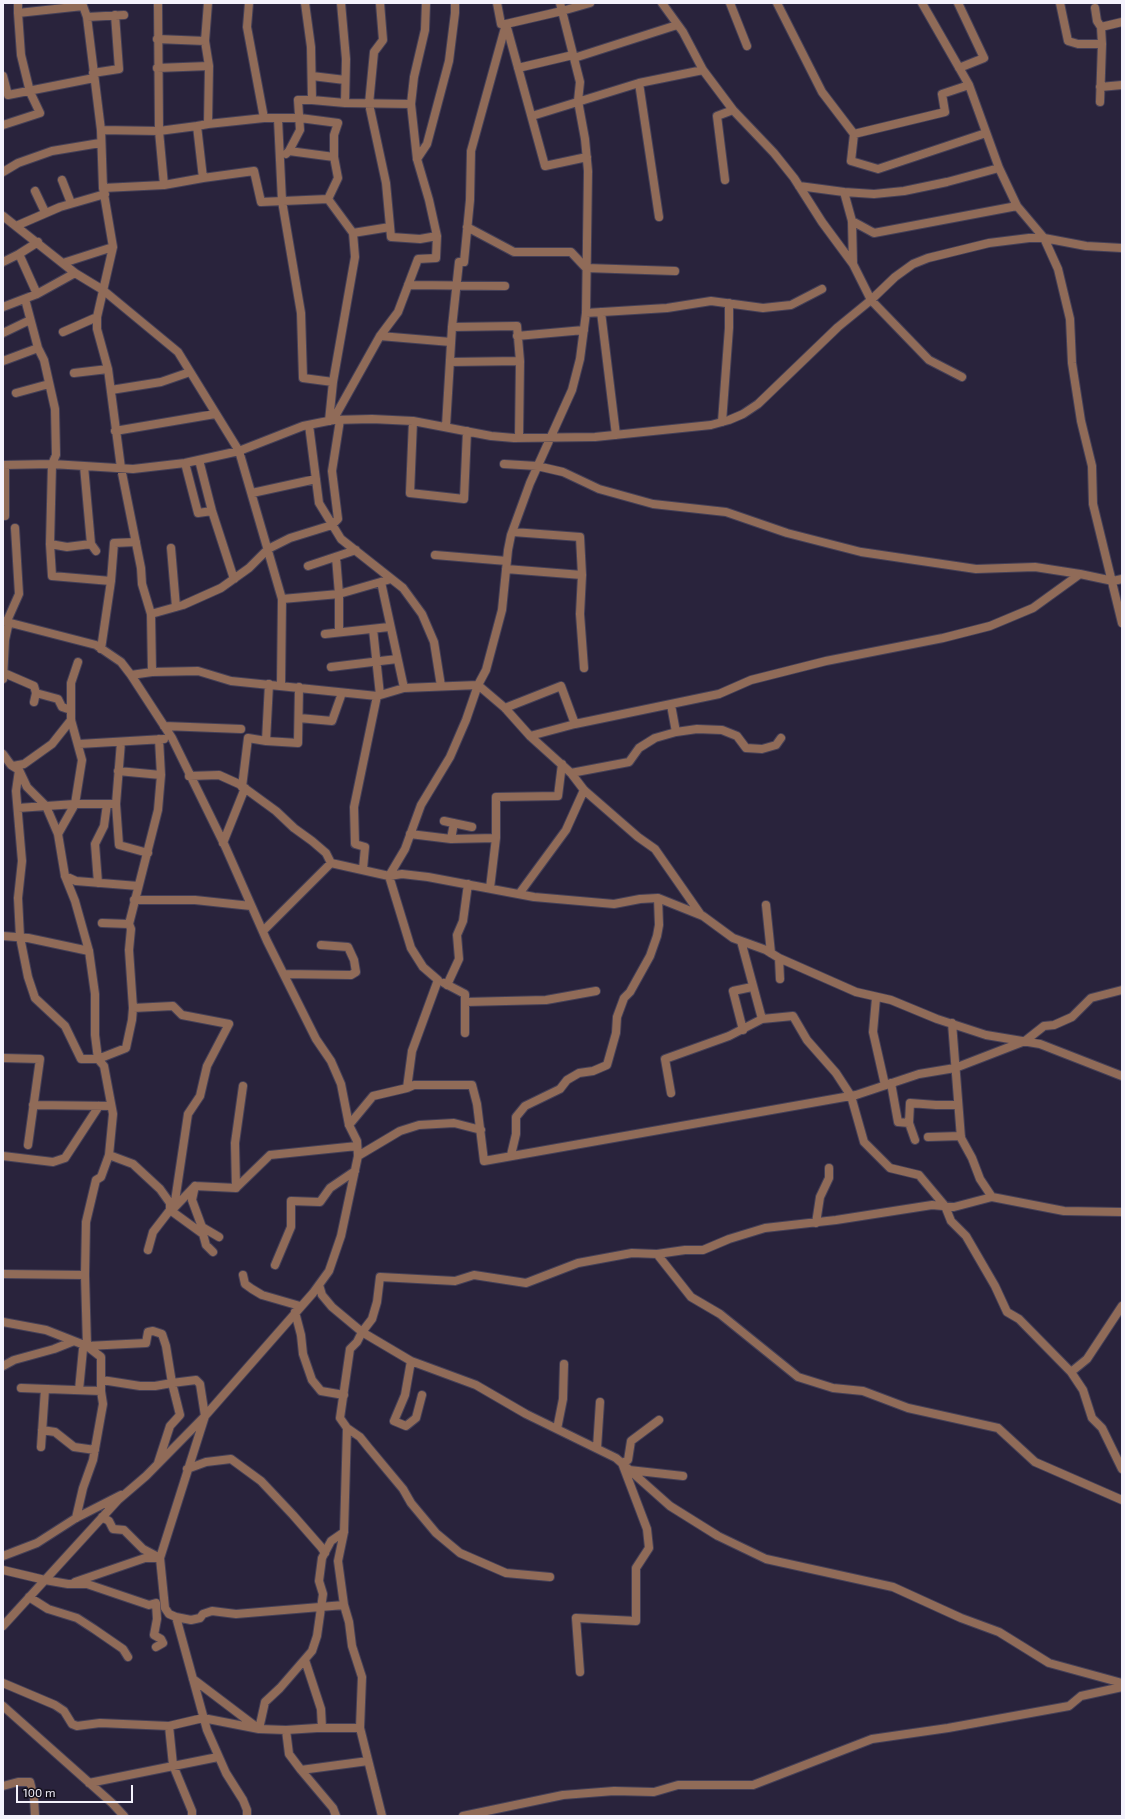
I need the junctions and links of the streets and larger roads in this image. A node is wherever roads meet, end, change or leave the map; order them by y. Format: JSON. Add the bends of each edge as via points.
{"nodes":[{"id":1,"x":18,"y":3,"type":"edge"},
{"id":2,"x":158,"y":3,"type":"edge"},
{"id":3,"x":208,"y":3,"type":"edge"},
{"id":4,"x":249,"y":3,"type":"edge"},
{"id":5,"x":305,"y":3,"type":"edge"},
{"id":6,"x":341,"y":3,"type":"edge"},
{"id":7,"x":380,"y":3,"type":"edge"},
{"id":8,"x":426,"y":3,"type":"edge"},
{"id":9,"x":455,"y":3,"type":"edge"},
{"id":10,"x":497,"y":3,"type":"edge"},
{"id":11,"x":560,"y":3,"type":"edge"},
{"id":12,"x":590,"y":3,"type":"edge"},
{"id":13,"x":662,"y":3,"type":"edge"},
{"id":14,"x":730,"y":3,"type":"edge"},
{"id":15,"x":777,"y":3,"type":"edge"},
{"id":16,"x":922,"y":3,"type":"edge"},
{"id":17,"x":958,"y":3,"type":"edge"},
{"id":18,"x":1060,"y":3,"type":"edge"},
{"id":19,"x":82,"y":4,"type":"edge"},
{"id":20,"x":1095,"y":8,"type":"dead end"},
{"id":21,"x":562,"y":11,"type":"junction"},
{"id":22,"x":18,"y":14,"type":"junction"},
{"id":23,"x":115,"y":15,"type":"junction"},
{"id":24,"x":124,"y":15,"type":"dead end"},
{"id":25,"x":87,"y":17,"type":"junction"},
{"id":26,"x":1122,"y":22,"type":"edge"},
{"id":27,"x":506,"y":24,"type":"junction"},
{"id":28,"x":677,"y":25,"type":"junction"},
{"id":29,"x":1101,"y":27,"type":"junction"},
{"id":30,"x":157,"y":38,"type":"junction"},
{"id":31,"x":205,"y":41,"type":"junction"},
{"id":32,"x":1102,"y":44,"type":"junction"},
{"id":33,"x":747,"y":46,"type":"dead end"},
{"id":34,"x":574,"y":57,"type":"junction"},
{"id":35,"x":209,"y":66,"type":"junction"},
{"id":36,"x":157,"y":68,"type":"junction"},
{"id":37,"x":518,"y":68,"type":"junction"},
{"id":38,"x":959,"y":68,"type":"junction"},
{"id":39,"x":703,"y":70,"type":"junction"},
{"id":40,"x":3,"y":76,"type":"edge"},
{"id":41,"x":93,"y":76,"type":"junction"},
{"id":42,"x":312,"y":76,"type":"junction"},
{"id":43,"x":345,"y":80,"type":"junction"},
{"id":44,"x":639,"y":83,"type":"junction"},
{"id":45,"x":1122,"y":85,"type":"edge"},
{"id":46,"x":970,"y":86,"type":"junction"},
{"id":47,"x":1100,"y":87,"type":"junction"},
{"id":48,"x":30,"y":92,"type":"junction"},
{"id":49,"x":312,"y":100,"type":"junction"},
{"id":50,"x":578,"y":101,"type":"junction"},
{"id":51,"x":1100,"y":102,"type":"dead end"},
{"id":52,"x":345,"y":103,"type":"junction"},
{"id":53,"x":370,"y":104,"type":"junction"},
{"id":54,"x":411,"y":104,"type":"junction"},
{"id":55,"x":733,"y":110,"type":"junction"},
{"id":56,"x":532,"y":116,"type":"junction"},
{"id":57,"x":264,"y":118,"type":"junction"},
{"id":58,"x":300,"y":118,"type":"junction"},
{"id":59,"x":278,"y":119,"type":"junction"},
{"id":60,"x":208,"y":124,"type":"junction"},
{"id":61,"x":3,"y":125,"type":"edge"},
{"id":62,"x":197,"y":126,"type":"junction"},
{"id":63,"x":101,"y":130,"type":"junction"},
{"id":64,"x":159,"y":131,"type":"junction"},
{"id":65,"x":986,"y":133,"type":"junction"},
{"id":66,"x":854,"y":134,"type":"junction"},
{"id":67,"x":100,"y":143,"type":"junction"},
{"id":68,"x":289,"y":151,"type":"junction"},
{"id":69,"x":587,"y":157,"type":"junction"},
{"id":70,"x":281,"y":158,"type":"junction"},
{"id":71,"x":334,"y":158,"type":"junction"},
{"id":72,"x":417,"y":159,"type":"junction"},
{"id":73,"x":999,"y":168,"type":"junction"},
{"id":74,"x":3,"y":172,"type":"edge"},
{"id":75,"x":203,"y":178,"type":"junction"},
{"id":76,"x":62,"y":180,"type":"dead end"},
{"id":77,"x":725,"y":180,"type":"dead end"},
{"id":78,"x":164,"y":185,"type":"junction"},
{"id":79,"x":799,"y":186,"type":"junction"},
{"id":80,"x":36,"y":191,"type":"dead end"},
{"id":81,"x":104,"y":191,"type":"junction"},
{"id":82,"x":844,"y":192,"type":"junction"},
{"id":83,"x":328,"y":199,"type":"junction"},
{"id":84,"x":282,"y":201,"type":"junction"},
{"id":85,"x":71,"y":203,"type":"junction"},
{"id":86,"x":1017,"y":206,"type":"junction"},
{"id":87,"x":45,"y":212,"type":"junction"},
{"id":88,"x":3,"y":216,"type":"edge"},
{"id":89,"x":659,"y":217,"type":"dead end"},
{"id":90,"x":852,"y":222,"type":"junction"},
{"id":91,"x":16,"y":226,"type":"junction"},
{"id":92,"x":390,"y":227,"type":"junction"},
{"id":93,"x":468,"y":227,"type":"junction"},
{"id":94,"x":353,"y":233,"type":"junction"},
{"id":95,"x":437,"y":236,"type":"junction"},
{"id":96,"x":1044,"y":238,"type":"junction"},
{"id":97,"x":38,"y":242,"type":"junction"},
{"id":98,"x":113,"y":247,"type":"junction"},
{"id":99,"x":1122,"y":248,"type":"edge"},
{"id":100,"x":19,"y":254,"type":"junction"},
{"id":101,"x":3,"y":262,"type":"edge"},
{"id":102,"x":63,"y":263,"type":"junction"},
{"id":103,"x":853,"y":264,"type":"junction"},
{"id":104,"x":586,"y":268,"type":"junction"},
{"id":105,"x":675,"y":271,"type":"dead end"},
{"id":106,"x":75,"y":273,"type":"junction"},
{"id":107,"x":408,"y":285,"type":"junction"},
{"id":108,"x":458,"y":286,"type":"junction"},
{"id":109,"x":505,"y":286,"type":"dead end"},
{"id":110,"x":822,"y":289,"type":"dead end"},
{"id":111,"x":102,"y":290,"type":"junction"},
{"id":112,"x":37,"y":294,"type":"junction"},
{"id":113,"x":25,"y":299,"type":"junction"},
{"id":114,"x":871,"y":300,"type":"junction"},
{"id":115,"x":729,"y":303,"type":"junction"},
{"id":116,"x":3,"y":307,"type":"edge"},
{"id":117,"x":601,"y":312,"type":"junction"},
{"id":118,"x":586,"y":313,"type":"junction"},
{"id":119,"x":97,"y":317,"type":"junction"},
{"id":120,"x":30,"y":320,"type":"junction"},
{"id":121,"x":452,"y":327,"type":"junction"},
{"id":122,"x":584,"y":330,"type":"junction"},
{"id":123,"x":63,"y":332,"type":"dead end"},
{"id":124,"x":3,"y":333,"type":"edge"},
{"id":125,"x":380,"y":336,"type":"junction"},
{"id":126,"x":517,"y":336,"type":"junction"},
{"id":127,"x":451,"y":342,"type":"junction"},
{"id":128,"x":38,"y":348,"type":"junction"},
{"id":129,"x":3,"y":361,"type":"edge"},
{"id":130,"x":520,"y":361,"type":"junction"},
{"id":131,"x":450,"y":362,"type":"junction"},
{"id":132,"x":108,"y":369,"type":"junction"},
{"id":133,"x":190,"y":372,"type":"junction"},
{"id":134,"x":74,"y":373,"type":"dead end"},
{"id":135,"x":962,"y":377,"type":"dead end"},
{"id":136,"x":333,"y":382,"type":"junction"},
{"id":137,"x":50,"y":384,"type":"junction"},
{"id":138,"x":111,"y":390,"type":"junction"},
{"id":139,"x":16,"y":393,"type":"dead end"},
{"id":140,"x":215,"y":414,"type":"junction"},
{"id":141,"x":334,"y":420,"type":"junction"},
{"id":142,"x":413,"y":421,"type":"junction"},
{"id":143,"x":722,"y":422,"type":"junction"},
{"id":144,"x":309,"y":425,"type":"junction"},
{"id":145,"x":446,"y":426,"type":"junction"},
{"id":146,"x":115,"y":431,"type":"junction"},
{"id":147,"x":468,"y":431,"type":"junction"},
{"id":148,"x":616,"y":435,"type":"junction"},
{"id":149,"x":519,"y":437,"type":"junction"},
{"id":150,"x":552,"y":437,"type":"junction"},
{"id":151,"x":239,"y":450,"type":"junction"},
{"id":152,"x":199,"y":460,"type":"junction"},
{"id":153,"x":185,"y":463,"type":"junction"},
{"id":154,"x":52,"y":464,"type":"junction"},
{"id":155,"x":504,"y":464,"type":"dead end"},
{"id":156,"x":4,"y":465,"type":"edge"},
{"id":157,"x":84,"y":466,"type":"junction"},
{"id":158,"x":537,"y":466,"type":"junction"},
{"id":159,"x":121,"y":468,"type":"junction"},
{"id":160,"x":316,"y":479,"type":"junction"},
{"id":161,"x":252,"y":493,"type":"junction"},
{"id":162,"x":212,"y":511,"type":"junction"},
{"id":163,"x":5,"y":516,"type":"dead end"},
{"id":164,"x":332,"y":525,"type":"junction"},
{"id":165,"x":15,"y":528,"type":"dead end"},
{"id":166,"x":513,"y":532,"type":"junction"},
{"id":167,"x":136,"y":542,"type":"junction"},
{"id":168,"x":50,"y":544,"type":"junction"},
{"id":169,"x":171,"y":548,"type":"dead end"},
{"id":170,"x":268,"y":549,"type":"junction"},
{"id":171,"x":356,"y":550,"type":"junction"},
{"id":172,"x":435,"y":555,"type":"dead end"},
{"id":173,"x":336,"y":557,"type":"junction"},
{"id":174,"x":507,"y":565,"type":"junction"},
{"id":175,"x":308,"y":566,"type":"dead end"},
{"id":176,"x":1080,"y":574,"type":"junction"},
{"id":177,"x":582,"y":575,"type":"junction"},
{"id":178,"x":234,"y":579,"type":"junction"},
{"id":179,"x":391,"y":579,"type":"junction"},
{"id":180,"x":1122,"y":579,"type":"edge"},
{"id":181,"x":111,"y":581,"type":"junction"},
{"id":182,"x":1113,"y":581,"type":"junction"},
{"id":183,"x":381,"y":582,"type":"junction"},
{"id":184,"x":339,"y":594,"type":"junction"},
{"id":185,"x":282,"y":598,"type":"junction"},
{"id":186,"x":176,"y":608,"type":"junction"},
{"id":187,"x":150,"y":614,"type":"junction"},
{"id":188,"x":6,"y":621,"type":"edge"},
{"id":189,"x":1122,"y":623,"type":"edge"},
{"id":190,"x":389,"y":627,"type":"junction"},
{"id":191,"x":373,"y":629,"type":"junction"},
{"id":192,"x":339,"y":632,"type":"junction"},
{"id":193,"x":325,"y":634,"type":"dead end"},
{"id":194,"x":101,"y":650,"type":"junction"},
{"id":195,"x":397,"y":659,"type":"junction"},
{"id":196,"x":377,"y":661,"type":"junction"},
{"id":197,"x":78,"y":662,"type":"dead end"},
{"id":198,"x":331,"y":666,"type":"dead end"},
{"id":199,"x":584,"y":668,"type":"dead end"},
{"id":200,"x":152,"y":672,"type":"junction"},
{"id":201,"x":131,"y":675,"type":"junction"},
{"id":202,"x":4,"y":676,"type":"edge"},
{"id":203,"x":268,"y":684,"type":"junction"},
{"id":204,"x":282,"y":685,"type":"junction"},
{"id":205,"x":478,"y":685,"type":"junction"},
{"id":206,"x":442,"y":686,"type":"junction"},
{"id":207,"x":299,"y":687,"type":"junction"},
{"id":208,"x":404,"y":688,"type":"junction"},
{"id":209,"x":36,"y":693,"type":"junction"},
{"id":210,"x":342,"y":693,"type":"junction"},
{"id":211,"x":378,"y":695,"type":"junction"},
{"id":212,"x":34,"y":702,"type":"dead end"},
{"id":213,"x":671,"y":705,"type":"junction"},
{"id":214,"x":506,"y":708,"type":"junction"},
{"id":215,"x":71,"y":710,"type":"junction"},
{"id":216,"x":299,"y":718,"type":"junction"},
{"id":217,"x":72,"y":720,"type":"junction"},
{"id":218,"x":575,"y":724,"type":"junction"},
{"id":219,"x":164,"y":726,"type":"junction"},
{"id":220,"x":240,"y":729,"type":"dead end"},
{"id":221,"x":676,"y":732,"type":"junction"},
{"id":222,"x":530,"y":736,"type":"junction"},
{"id":223,"x":172,"y":738,"type":"junction"},
{"id":224,"x":781,"y":738,"type":"dead end"},
{"id":225,"x":160,"y":740,"type":"junction"},
{"id":226,"x":266,"y":741,"type":"junction"},
{"id":227,"x":121,"y":742,"type":"junction"},
{"id":228,"x":79,"y":744,"type":"junction"},
{"id":229,"x":3,"y":754,"type":"edge"},
{"id":230,"x":562,"y":764,"type":"junction"},
{"id":231,"x":16,"y":768,"type":"junction"},
{"id":232,"x":118,"y":771,"type":"junction"},
{"id":233,"x":571,"y":773,"type":"junction"},
{"id":234,"x":161,"y":775,"type":"junction"},
{"id":235,"x":189,"y":776,"type":"junction"},
{"id":236,"x":244,"y":787,"type":"junction"},
{"id":237,"x":584,"y":790,"type":"junction"},
{"id":238,"x":75,"y":804,"type":"junction"},
{"id":239,"x":107,"y":804,"type":"junction"},
{"id":240,"x":116,"y":804,"type":"junction"},
{"id":241,"x":46,"y":806,"type":"junction"},
{"id":242,"x":18,"y":808,"type":"junction"},
{"id":243,"x":444,"y":821,"type":"dead end"},
{"id":244,"x":454,"y":823,"type":"junction"},
{"id":245,"x":472,"y":827,"type":"dead end"},
{"id":246,"x":58,"y":834,"type":"junction"},
{"id":247,"x":410,"y":834,"type":"junction"},
{"id":248,"x":496,"y":838,"type":"junction"},
{"id":249,"x":451,"y":839,"type":"junction"},
{"id":250,"x":223,"y":843,"type":"junction"},
{"id":251,"x":148,"y":853,"type":"junction"},
{"id":252,"x":331,"y":863,"type":"junction"},
{"id":253,"x":363,"y":869,"type":"junction"},
{"id":254,"x":65,"y":876,"type":"junction"},
{"id":255,"x":388,"y":876,"type":"junction"},
{"id":256,"x":98,"y":883,"type":"junction"},
{"id":257,"x":468,"y":884,"type":"junction"},
{"id":258,"x":138,"y":886,"type":"junction"},
{"id":259,"x":490,"y":888,"type":"junction"},
{"id":260,"x":519,"y":894,"type":"junction"},
{"id":261,"x":658,"y":898,"type":"junction"},
{"id":262,"x":134,"y":900,"type":"junction"},
{"id":263,"x":766,"y":905,"type":"dead end"},
{"id":264,"x":251,"y":906,"type":"junction"},
{"id":265,"x":700,"y":915,"type":"junction"},
{"id":266,"x":102,"y":923,"type":"dead end"},
{"id":267,"x":129,"y":924,"type":"junction"},
{"id":268,"x":263,"y":930,"type":"junction"},
{"id":269,"x":3,"y":936,"type":"edge"},
{"id":270,"x":20,"y":937,"type":"junction"},
{"id":271,"x":741,"y":941,"type":"junction"},
{"id":272,"x":321,"y":945,"type":"dead end"},
{"id":273,"x":89,"y":951,"type":"junction"},
{"id":274,"x":771,"y":952,"type":"junction"},
{"id":275,"x":779,"y":958,"type":"junction"},
{"id":276,"x":284,"y":974,"type":"junction"},
{"id":277,"x":780,"y":979,"type":"dead end"},
{"id":278,"x":438,"y":980,"type":"junction"},
{"id":279,"x":448,"y":985,"type":"junction"},
{"id":280,"x":752,"y":986,"type":"junction"},
{"id":281,"x":1122,"y":990,"type":"edge"},
{"id":282,"x":596,"y":991,"type":"dead end"},
{"id":283,"x":876,"y":998,"type":"junction"},
{"id":284,"x":465,"y":1002,"type":"junction"},
{"id":285,"x":133,"y":1008,"type":"junction"},
{"id":286,"x":762,"y":1019,"type":"junction"},
{"id":287,"x":952,"y":1023,"type":"junction"},
{"id":288,"x":743,"y":1030,"type":"junction"},
{"id":289,"x":465,"y":1033,"type":"dead end"},
{"id":290,"x":1025,"y":1041,"type":"junction"},
{"id":291,"x":3,"y":1058,"type":"edge"},
{"id":292,"x":98,"y":1059,"type":"junction"},
{"id":293,"x":955,"y":1068,"type":"junction"},
{"id":294,"x":1122,"y":1076,"type":"edge"},
{"id":295,"x":888,"y":1084,"type":"junction"},
{"id":296,"x":243,"y":1086,"type":"dead end"},
{"id":297,"x":407,"y":1088,"type":"junction"},
{"id":298,"x":671,"y":1093,"type":"dead end"},
{"id":299,"x":851,"y":1096,"type":"junction"},
{"id":300,"x":33,"y":1105,"type":"junction"},
{"id":301,"x":957,"y":1105,"type":"junction"},
{"id":302,"x":99,"y":1106,"type":"junction"},
{"id":303,"x":112,"y":1106,"type":"junction"},
{"id":304,"x":909,"y":1122,"type":"junction"},
{"id":305,"x":348,"y":1125,"type":"junction"},
{"id":306,"x":481,"y":1130,"type":"junction"},
{"id":307,"x":960,"y":1136,"type":"junction"},
{"id":308,"x":928,"y":1137,"type":"dead end"},
{"id":309,"x":915,"y":1140,"type":"dead end"},
{"id":310,"x":28,"y":1144,"type":"dead end"},
{"id":311,"x":357,"y":1146,"type":"junction"},
{"id":312,"x":109,"y":1155,"type":"junction"},
{"id":313,"x":512,"y":1155,"type":"junction"},
{"id":314,"x":3,"y":1156,"type":"edge"},
{"id":315,"x":358,"y":1156,"type":"junction"},
{"id":316,"x":829,"y":1168,"type":"dead end"},
{"id":317,"x":355,"y":1171,"type":"junction"},
{"id":318,"x":195,"y":1186,"type":"junction"},
{"id":319,"x":236,"y":1188,"type":"junction"},
{"id":320,"x":992,"y":1197,"type":"junction"},
{"id":321,"x":945,"y":1206,"type":"junction"},
{"id":322,"x":172,"y":1209,"type":"junction"},
{"id":323,"x":1122,"y":1212,"type":"edge"},
{"id":324,"x":816,"y":1223,"type":"junction"},
{"id":325,"x":203,"y":1231,"type":"junction"},
{"id":326,"x":219,"y":1237,"type":"dead end"},
{"id":327,"x":148,"y":1250,"type":"dead end"},
{"id":328,"x":213,"y":1252,"type":"dead end"},
{"id":329,"x":657,"y":1254,"type":"junction"},
{"id":330,"x":275,"y":1265,"type":"dead end"},
{"id":331,"x":3,"y":1274,"type":"edge"},
{"id":332,"x":85,"y":1275,"type":"junction"},
{"id":333,"x":243,"y":1275,"type":"dead end"},
{"id":334,"x":319,"y":1285,"type":"junction"},
{"id":335,"x":1122,"y":1306,"type":"edge"},
{"id":336,"x":297,"y":1309,"type":"junction"},
{"id":337,"x":3,"y":1322,"type":"edge"},
{"id":338,"x":362,"y":1332,"type":"junction"},
{"id":339,"x":74,"y":1341,"type":"junction"},
{"id":340,"x":88,"y":1346,"type":"junction"},
{"id":341,"x":410,"y":1361,"type":"junction"},
{"id":342,"x":564,"y":1364,"type":"dead end"},
{"id":343,"x":3,"y":1366,"type":"edge"},
{"id":344,"x":1071,"y":1372,"type":"junction"},
{"id":345,"x":102,"y":1380,"type":"junction"},
{"id":346,"x":172,"y":1383,"type":"junction"},
{"id":347,"x":21,"y":1388,"type":"dead end"},
{"id":348,"x":45,"y":1389,"type":"junction"},
{"id":349,"x":79,"y":1390,"type":"junction"},
{"id":350,"x":101,"y":1390,"type":"junction"},
{"id":351,"x":344,"y":1395,"type":"junction"},
{"id":352,"x":422,"y":1395,"type":"dead end"},
{"id":353,"x":600,"y":1402,"type":"dead end"},
{"id":354,"x":205,"y":1416,"type":"junction"},
{"id":355,"x":659,"y":1420,"type":"dead end"},
{"id":356,"x":347,"y":1428,"type":"junction"},
{"id":357,"x":557,"y":1429,"type":"junction"},
{"id":358,"x":42,"y":1430,"type":"junction"},
{"id":359,"x":41,"y":1447,"type":"dead end"},
{"id":360,"x":597,"y":1448,"type":"junction"},
{"id":361,"x":95,"y":1450,"type":"junction"},
{"id":362,"x":622,"y":1463,"type":"junction"},
{"id":363,"x":158,"y":1464,"type":"junction"},
{"id":364,"x":187,"y":1469,"type":"junction"},
{"id":365,"x":1122,"y":1469,"type":"edge"},
{"id":366,"x":629,"y":1470,"type":"junction"},
{"id":367,"x":683,"y":1476,"type":"dead end"},
{"id":368,"x":127,"y":1493,"type":"junction"},
{"id":369,"x":1122,"y":1500,"type":"edge"},
{"id":370,"x":102,"y":1517,"type":"junction"},
{"id":371,"x":76,"y":1518,"type":"junction"},
{"id":372,"x":344,"y":1532,"type":"junction"},
{"id":373,"x":325,"y":1553,"type":"junction"},
{"id":374,"x":3,"y":1556,"type":"edge"},
{"id":375,"x":160,"y":1558,"type":"junction"},
{"id":376,"x":3,"y":1570,"type":"edge"},
{"id":377,"x":550,"y":1577,"type":"dead end"},
{"id":378,"x":45,"y":1580,"type":"junction"},
{"id":379,"x":68,"y":1584,"type":"junction"},
{"id":380,"x":29,"y":1598,"type":"junction"},
{"id":381,"x":344,"y":1605,"type":"junction"},
{"id":382,"x":321,"y":1606,"type":"junction"},
{"id":383,"x":172,"y":1616,"type":"junction"},
{"id":384,"x":157,"y":1619,"type":"junction"},
{"id":385,"x":3,"y":1626,"type":"edge"},
{"id":386,"x":156,"y":1647,"type":"dead end"},
{"id":387,"x":128,"y":1657,"type":"dead end"},
{"id":388,"x":305,"y":1660,"type":"junction"},
{"id":389,"x":580,"y":1672,"type":"dead end"},
{"id":390,"x":193,"y":1679,"type":"junction"},
{"id":391,"x":3,"y":1683,"type":"edge"},
{"id":392,"x":1122,"y":1683,"type":"edge"},
{"id":393,"x":1122,"y":1687,"type":"edge"},
{"id":394,"x":3,"y":1706,"type":"edge"},
{"id":395,"x":203,"y":1718,"type":"junction"},
{"id":396,"x":169,"y":1726,"type":"junction"},
{"id":397,"x":322,"y":1728,"type":"junction"},
{"id":398,"x":360,"y":1728,"type":"junction"},
{"id":399,"x":259,"y":1729,"type":"junction"},
{"id":400,"x":286,"y":1730,"type":"junction"},
{"id":401,"x":218,"y":1756,"type":"junction"},
{"id":402,"x":368,"y":1761,"type":"junction"},
{"id":403,"x":173,"y":1765,"type":"junction"},
{"id":404,"x":301,"y":1770,"type":"junction"},
{"id":405,"x":89,"y":1783,"type":"junction"},
{"id":406,"x":3,"y":1786,"type":"edge"},
{"id":407,"x":192,"y":1815,"type":"edge"},
{"id":408,"x":35,"y":1816,"type":"edge"},
{"id":409,"x":124,"y":1816,"type":"edge"},
{"id":410,"x":247,"y":1816,"type":"edge"},
{"id":411,"x":336,"y":1816,"type":"edge"},
{"id":412,"x":382,"y":1816,"type":"edge"},
{"id":413,"x":463,"y":1816,"type":"edge"}],
"edges":[{"from":1,"to":22,"type":"street"},
{"from":2,"to":30,"type":"street"},
{"from":3,"to":31,"type":"street"},
{"from":4,"to":57,"type":"street","via":[[247,28]]},
{"from":5,"to":42,"type":"street"},
{"from":6,"to":43,"type":"street","via":[[346,59]]},
{"from":7,"to":53,"type":"street","via":[[383,40],[374,52]]},
{"from":8,"to":54,"type":"street","via":[[425,30],[414,77]]},
{"from":9,"to":72,"type":"street","via":[[449,61],[427,144]]},
{"from":10,"to":27,"type":"street","via":[[501,24]]},
{"from":11,"to":21,"type":"street"},
{"from":12,"to":21,"type":"street"},
{"from":13,"to":28,"type":"street"},
{"from":14,"to":33,"type":"street"},
{"from":15,"to":66,"type":"street","via":[[822,92]]},
{"from":16,"to":38,"type":"street"},
{"from":17,"to":38,"type":"street","via":[[984,58]]},
{"from":18,"to":32,"type":"street","via":[[1068,41],[1078,44]]},
{"from":19,"to":22,"type":"street"},
{"from":19,"to":25,"type":"street"},
{"from":20,"to":29,"type":"street","via":[[1097,21]]},
{"from":21,"to":27,"type":"street"},
{"from":21,"to":34,"type":"street"},
{"from":22,"to":48,"type":"street","via":[[21,55]]},
{"from":23,"to":24,"type":"street"},
{"from":23,"to":25,"type":"street"},
{"from":23,"to":41,"type":"street","via":[[119,69]]},
{"from":25,"to":41,"type":"street"},
{"from":26,"to":29,"type":"street"},
{"from":27,"to":37,"type":"street"},
{"from":27,"to":93,"type":"street","via":[[471,151]]},
{"from":28,"to":34,"type":"street"},
{"from":28,"to":39,"type":"street"},
{"from":29,"to":32,"type":"street"},
{"from":30,"to":31,"type":"street"},
{"from":30,"to":36,"type":"street"},
{"from":31,"to":35,"type":"street"},
{"from":32,"to":47,"type":"street"},
{"from":34,"to":37,"type":"street"},
{"from":34,"to":50,"type":"street","via":[[580,82]]},
{"from":35,"to":36,"type":"street"},
{"from":35,"to":60,"type":"street"},
{"from":36,"to":64,"type":"street"},
{"from":37,"to":56,"type":"street"},
{"from":38,"to":46,"type":"street"},
{"from":39,"to":44,"type":"street"},
{"from":39,"to":55,"type":"street"},
{"from":40,"to":48,"type":"street","via":[[8,96]]},
{"from":41,"to":48,"type":"street"},
{"from":41,"to":63,"type":"street"},
{"from":42,"to":43,"type":"street"},
{"from":42,"to":49,"type":"street"},
{"from":43,"to":52,"type":"street"},
{"from":44,"to":50,"type":"street"},
{"from":44,"to":89,"type":"street"},
{"from":45,"to":47,"type":"street"},
{"from":46,"to":65,"type":"street"},
{"from":46,"to":66,"type":"street","via":[[942,94],[946,112]]},
{"from":47,"to":51,"type":"street"},
{"from":48,"to":61,"type":"street","via":[[40,113]]},
{"from":49,"to":52,"type":"street"},
{"from":49,"to":58,"type":"street","via":[[298,100]]},
{"from":50,"to":56,"type":"street"},
{"from":50,"to":69,"type":"street"},
{"from":52,"to":53,"type":"street"},
{"from":53,"to":54,"type":"street"},
{"from":53,"to":92,"type":"street","via":[[386,183]]},
{"from":54,"to":72,"type":"street"},
{"from":55,"to":77,"type":"street","via":[[717,116]]},
{"from":55,"to":79,"type":"street","via":[[774,153]]},
{"from":56,"to":69,"type":"street","via":[[545,166]]},
{"from":57,"to":59,"type":"street"},
{"from":57,"to":60,"type":"street"},
{"from":58,"to":59,"type":"street"},
{"from":58,"to":68,"type":"street","via":[[300,130]]},
{"from":58,"to":71,"type":"street","via":[[338,123],[334,135]]},
{"from":59,"to":70,"type":"street"},
{"from":60,"to":62,"type":"street"},
{"from":62,"to":64,"type":"street"},
{"from":62,"to":75,"type":"street"},
{"from":63,"to":64,"type":"street"},
{"from":63,"to":67,"type":"street"},
{"from":64,"to":78,"type":"street"},
{"from":65,"to":66,"type":"street","via":[[878,169],[851,161]]},
{"from":65,"to":73,"type":"street"},
{"from":67,"to":74,"type":"street","via":[[52,151]]},
{"from":67,"to":81,"type":"street"},
{"from":68,"to":70,"type":"street"},
{"from":68,"to":71,"type":"street"},
{"from":69,"to":104,"type":"street"},
{"from":70,"to":84,"type":"street"},
{"from":71,"to":83,"type":"street","via":[[338,178]]},
{"from":72,"to":95,"type":"street"},
{"from":73,"to":82,"type":"street","via":[[904,191],[874,194]]},
{"from":73,"to":86,"type":"street"},
{"from":75,"to":78,"type":"street"},
{"from":75,"to":84,"type":"street","via":[[254,171],[261,202]]},
{"from":76,"to":85,"type":"street"},
{"from":78,"to":81,"type":"street"},
{"from":79,"to":82,"type":"street"},
{"from":79,"to":103,"type":"street"},
{"from":80,"to":87,"type":"street"},
{"from":81,"to":85,"type":"street"},
{"from":81,"to":98,"type":"street"},
{"from":82,"to":90,"type":"street"},
{"from":83,"to":84,"type":"street"},
{"from":83,"to":94,"type":"street"},
{"from":84,"to":136,"type":"street","via":[[301,313],[303,378]]},
{"from":85,"to":87,"type":"street"},
{"from":86,"to":90,"type":"street","via":[[874,233]]},
{"from":86,"to":96,"type":"street"},
{"from":87,"to":91,"type":"street"},
{"from":88,"to":91,"type":"street"},
{"from":90,"to":103,"type":"street"},
{"from":91,"to":97,"type":"street"},
{"from":92,"to":94,"type":"street"},
{"from":92,"to":95,"type":"street","via":[[391,237],[420,240]]},
{"from":93,"to":104,"type":"street","via":[[514,252],[571,252]]},
{"from":93,"to":108,"type":"street","via":[[464,262],[459,262]]},
{"from":94,"to":136,"type":"street","via":[[355,257]]},
{"from":95,"to":107,"type":"street","via":[[436,258],[418,259]]},
{"from":96,"to":99,"type":"street","via":[[1086,246]]},
{"from":96,"to":114,"type":"street","via":[[989,242],[928,258],[913,264],[895,277]]},
{"from":96,"to":182,"type":"street","via":[[1058,269],[1070,319],[1072,363],[1081,421],[1092,466],[1093,504]]},
{"from":97,"to":100,"type":"street"},
{"from":97,"to":102,"type":"street"},
{"from":98,"to":102,"type":"street"},
{"from":98,"to":111,"type":"street"},
{"from":100,"to":101,"type":"street"},
{"from":100,"to":112,"type":"street"},
{"from":102,"to":106,"type":"street"},
{"from":103,"to":114,"type":"street"},
{"from":104,"to":105,"type":"street"},
{"from":104,"to":118,"type":"street"},
{"from":106,"to":111,"type":"street"},
{"from":106,"to":112,"type":"street"},
{"from":107,"to":108,"type":"street"},
{"from":107,"to":125,"type":"street","via":[[398,312]]},
{"from":108,"to":109,"type":"street"},
{"from":108,"to":121,"type":"street"},
{"from":110,"to":115,"type":"street","via":[[791,305],[763,308]]},
{"from":111,"to":119,"type":"street"},
{"from":111,"to":133,"type":"street","via":[[178,352]]},
{"from":112,"to":113,"type":"street"},
{"from":113,"to":116,"type":"street"},
{"from":113,"to":120,"type":"street"},
{"from":114,"to":135,"type":"street","via":[[929,360]]},
{"from":114,"to":143,"type":"street","via":[[838,327],[758,404],[743,414]]},
{"from":115,"to":117,"type":"street","via":[[711,301],[667,308]]},
{"from":115,"to":143,"type":"street"},
{"from":117,"to":118,"type":"street"},
{"from":117,"to":148,"type":"street"},
{"from":118,"to":122,"type":"street"},
{"from":119,"to":123,"type":"street"},
{"from":119,"to":132,"type":"street","via":[[97,329]]},
{"from":120,"to":124,"type":"street"},
{"from":120,"to":128,"type":"street"},
{"from":121,"to":126,"type":"street","via":[[517,326]]},
{"from":121,"to":127,"type":"street"},
{"from":122,"to":126,"type":"street"},
{"from":122,"to":150,"type":"street","via":[[572,390]]},
{"from":125,"to":127,"type":"street"},
{"from":125,"to":141,"type":"street"},
{"from":126,"to":130,"type":"street"},
{"from":127,"to":131,"type":"street"},
{"from":128,"to":129,"type":"street"},
{"from":128,"to":137,"type":"street"},
{"from":130,"to":131,"type":"street"},
{"from":130,"to":149,"type":"street"},
{"from":131,"to":145,"type":"street"},
{"from":132,"to":134,"type":"street"},
{"from":132,"to":138,"type":"street"},
{"from":133,"to":138,"type":"street","via":[[161,382]]},
{"from":133,"to":140,"type":"street"},
{"from":136,"to":141,"type":"street"},
{"from":137,"to":139,"type":"street"},
{"from":137,"to":154,"type":"street","via":[[55,409],[56,455]]},
{"from":138,"to":146,"type":"street"},
{"from":140,"to":146,"type":"street"},
{"from":140,"to":151,"type":"street"},
{"from":141,"to":142,"type":"street","via":[[372,418]]},
{"from":141,"to":144,"type":"street"},
{"from":141,"to":164,"type":"street","via":[[332,471],[338,519]]},
{"from":142,"to":145,"type":"street"},
{"from":142,"to":147,"type":"street","via":[[410,493],[464,499]]},
{"from":143,"to":148,"type":"street","via":[[692,428]]},
{"from":144,"to":151,"type":"street"},
{"from":144,"to":160,"type":"street"},
{"from":145,"to":147,"type":"street"},
{"from":146,"to":159,"type":"street"},
{"from":147,"to":149,"type":"street","via":[[491,436]]},
{"from":148,"to":150,"type":"street"},
{"from":149,"to":150,"type":"street"},
{"from":150,"to":158,"type":"street"},
{"from":151,"to":152,"type":"street"},
{"from":151,"to":161,"type":"street"},
{"from":152,"to":153,"type":"street"},
{"from":152,"to":162,"type":"street"},
{"from":153,"to":159,"type":"street"},
{"from":153,"to":162,"type":"street","via":[[198,513]]},
{"from":154,"to":156,"type":"street"},
{"from":154,"to":157,"type":"street"},
{"from":154,"to":168,"type":"street"},
{"from":155,"to":158,"type":"street"},
{"from":156,"to":163,"type":"street"},
{"from":157,"to":159,"type":"street"},
{"from":157,"to":168,"type":"street","via":[[93,547]]},
{"from":158,"to":166,"type":"street"},
{"from":158,"to":176,"type":"street","via":[[563,472],[599,489],[646,502],[726,512],[787,533],[861,552],[976,569],[1035,567]]},
{"from":159,"to":167,"type":"street"},
{"from":160,"to":161,"type":"street"},
{"from":160,"to":164,"type":"street","via":[[319,503]]},
{"from":161,"to":170,"type":"street"},
{"from":162,"to":178,"type":"street"},
{"from":164,"to":170,"type":"street","via":[[290,538]]},
{"from":164,"to":171,"type":"street","via":[[341,539]]},
{"from":165,"to":188,"type":"street","via":[[19,594]]},
{"from":166,"to":174,"type":"street"},
{"from":166,"to":177,"type":"street","via":[[580,537]]},
{"from":167,"to":181,"type":"street","via":[[114,543]]},
{"from":167,"to":187,"type":"street","via":[[142,568],[142,584]]},
{"from":168,"to":181,"type":"street","via":[[52,576]]},
{"from":169,"to":186,"type":"street"},
{"from":170,"to":178,"type":"street"},
{"from":170,"to":185,"type":"street"},
{"from":171,"to":173,"type":"street"},
{"from":171,"to":179,"type":"street"},
{"from":172,"to":174,"type":"street"},
{"from":173,"to":175,"type":"street"},
{"from":173,"to":184,"type":"street"},
{"from":174,"to":177,"type":"street"},
{"from":174,"to":205,"type":"street","via":[[502,610],[486,670]]},
{"from":176,"to":182,"type":"street"},
{"from":176,"to":213,"type":"street","via":[[1033,608],[990,626],[826,661],[751,680],[719,694]]},
{"from":177,"to":199,"type":"street","via":[[580,614]]},
{"from":178,"to":186,"type":"street","via":[[221,588]]},
{"from":179,"to":183,"type":"street"},
{"from":179,"to":206,"type":"street","via":[[403,588],[422,614],[434,642]]},
{"from":180,"to":182,"type":"street"},
{"from":181,"to":194,"type":"street"},
{"from":182,"to":189,"type":"street"},
{"from":183,"to":184,"type":"street"},
{"from":183,"to":190,"type":"street"},
{"from":184,"to":185,"type":"street"},
{"from":184,"to":192,"type":"street"},
{"from":185,"to":204,"type":"street"},
{"from":186,"to":187,"type":"street"},
{"from":187,"to":200,"type":"street"},
{"from":188,"to":194,"type":"street","via":[[96,645]]},
{"from":188,"to":202,"type":"street"},
{"from":190,"to":191,"type":"street"},
{"from":190,"to":195,"type":"street"},
{"from":191,"to":192,"type":"street"},
{"from":191,"to":196,"type":"street"},
{"from":192,"to":193,"type":"street"},
{"from":194,"to":201,"type":"street","via":[[121,662]]},
{"from":195,"to":196,"type":"street"},
{"from":195,"to":208,"type":"street"},
{"from":196,"to":198,"type":"street"},
{"from":196,"to":211,"type":"street"},
{"from":197,"to":215,"type":"street","via":[[71,683]]},
{"from":200,"to":201,"type":"street"},
{"from":200,"to":203,"type":"street","via":[[198,671],[231,681]]},
{"from":201,"to":219,"type":"street"},
{"from":202,"to":209,"type":"street","via":[[34,686]]},
{"from":203,"to":204,"type":"street"},
{"from":203,"to":226,"type":"street"},
{"from":204,"to":207,"type":"street"},
{"from":205,"to":206,"type":"street"},
{"from":205,"to":214,"type":"street"},
{"from":205,"to":247,"type":"street","via":[[450,757],[421,805]]},
{"from":206,"to":208,"type":"street"},
{"from":207,"to":210,"type":"street"},
{"from":207,"to":216,"type":"street"},
{"from":208,"to":211,"type":"street"},
{"from":209,"to":212,"type":"street"},
{"from":209,"to":215,"type":"street","via":[[58,699],[62,708]]},
{"from":210,"to":211,"type":"street"},
{"from":210,"to":216,"type":"street","via":[[332,721]]},
{"from":211,"to":253,"type":"street","via":[[354,807],[355,844],[365,847]]},
{"from":213,"to":218,"type":"street"},
{"from":213,"to":221,"type":"street"},
{"from":214,"to":218,"type":"street","via":[[561,686]]},
{"from":214,"to":222,"type":"street"},
{"from":215,"to":217,"type":"street"},
{"from":216,"to":226,"type":"street","via":[[298,743]]},
{"from":217,"to":228,"type":"street"},
{"from":217,"to":231,"type":"street","via":[[52,744]]},
{"from":218,"to":222,"type":"street"},
{"from":219,"to":220,"type":"street"},
{"from":219,"to":223,"type":"street"},
{"from":221,"to":224,"type":"street","via":[[698,729],[722,730],[737,736],[746,748],[762,749],[776,745]]},
{"from":221,"to":233,"type":"street","via":[[655,738],[638,748],[629,762]]},
{"from":222,"to":230,"type":"street"},
{"from":223,"to":225,"type":"street"},
{"from":223,"to":235,"type":"street"},
{"from":225,"to":227,"type":"street"},
{"from":225,"to":234,"type":"street"},
{"from":226,"to":236,"type":"street","via":[[248,738]]},
{"from":227,"to":228,"type":"street"},
{"from":227,"to":232,"type":"street"},
{"from":228,"to":238,"type":"street","via":[[82,760]]},
{"from":229,"to":231,"type":"street"},
{"from":230,"to":233,"type":"street"},
{"from":230,"to":248,"type":"street","via":[[558,796],[496,797]]},
{"from":231,"to":241,"type":"street","via":[[27,787]]},
{"from":231,"to":242,"type":"street"},
{"from":232,"to":234,"type":"street"},
{"from":232,"to":240,"type":"street"},
{"from":233,"to":237,"type":"street"},
{"from":234,"to":251,"type":"street","via":[[158,810]]},
{"from":235,"to":236,"type":"street","via":[[218,775]]},
{"from":235,"to":250,"type":"street"},
{"from":236,"to":250,"type":"street"},
{"from":236,"to":252,"type":"street","via":[[312,841],[326,854]]},
{"from":237,"to":260,"type":"street","via":[[566,830]]},
{"from":237,"to":265,"type":"street","via":[[655,849]]},
{"from":238,"to":239,"type":"street"},
{"from":238,"to":241,"type":"street"},
{"from":238,"to":246,"type":"street"},
{"from":239,"to":240,"type":"street"},
{"from":239,"to":256,"type":"street","via":[[104,826],[95,844]]},
{"from":240,"to":251,"type":"street","via":[[119,845]]},
{"from":241,"to":242,"type":"street"},
{"from":241,"to":246,"type":"street"},
{"from":242,"to":270,"type":"street","via":[[22,861],[18,898]]},
{"from":243,"to":244,"type":"street"},
{"from":244,"to":245,"type":"street"},
{"from":244,"to":249,"type":"street"},
{"from":246,"to":254,"type":"street"},
{"from":247,"to":249,"type":"street"},
{"from":247,"to":255,"type":"street","via":[[405,849]]},
{"from":248,"to":249,"type":"street"},
{"from":248,"to":259,"type":"street"},
{"from":250,"to":264,"type":"street"},
{"from":251,"to":258,"type":"street"},
{"from":252,"to":253,"type":"street"},
{"from":252,"to":268,"type":"street"},
{"from":253,"to":255,"type":"street"},
{"from":254,"to":256,"type":"street","via":[[76,881]]},
{"from":254,"to":273,"type":"street"},
{"from":255,"to":257,"type":"street","via":[[415,875]]},
{"from":255,"to":278,"type":"street","via":[[411,948],[423,967]]},
{"from":256,"to":258,"type":"street"},
{"from":257,"to":259,"type":"street"},
{"from":257,"to":279,"type":"street","via":[[463,921],[457,935],[459,959]]},
{"from":258,"to":262,"type":"street"},
{"from":259,"to":260,"type":"street"},
{"from":260,"to":261,"type":"street","via":[[614,904]]},
{"from":261,"to":265,"type":"street"},
{"from":261,"to":313,"type":"street","via":[[660,925],[657,936],[650,956],[624,998],[617,1017],[616,1033],[607,1065],[579,1073],[567,1080],[560,1089],[525,1106],[516,1117]]},
{"from":262,"to":264,"type":"street","via":[[195,900]]},
{"from":262,"to":267,"type":"street"},
{"from":263,"to":274,"type":"street"},
{"from":264,"to":268,"type":"street"},
{"from":265,"to":271,"type":"street"},
{"from":266,"to":267,"type":"street"},
{"from":267,"to":285,"type":"street"},
{"from":268,"to":276,"type":"street"},
{"from":269,"to":270,"type":"street"},
{"from":270,"to":273,"type":"street"},
{"from":270,"to":292,"type":"street","via":[[35,998],[65,1026],[81,1059]]},
{"from":271,"to":274,"type":"street"},
{"from":271,"to":280,"type":"street"},
{"from":272,"to":276,"type":"street","via":[[348,947],[356,972],[351,975]]},
{"from":273,"to":292,"type":"street","via":[[95,994]]},
{"from":274,"to":275,"type":"street"},
{"from":275,"to":277,"type":"street"},
{"from":275,"to":283,"type":"street","via":[[856,992]]},
{"from":276,"to":305,"type":"street","via":[[341,1084]]},
{"from":278,"to":279,"type":"street"},
{"from":278,"to":297,"type":"street","via":[[412,1051]]},
{"from":279,"to":284,"type":"street","via":[[465,994]]},
{"from":280,"to":286,"type":"street"},
{"from":280,"to":288,"type":"street","via":[[733,991]]},
{"from":281,"to":290,"type":"street","via":[[1091,998],[1072,1017],[1054,1025],[1044,1026]]},
{"from":282,"to":284,"type":"street","via":[[546,1000]]},
{"from":283,"to":287,"type":"street","via":[[891,1000]]},
{"from":283,"to":295,"type":"street","via":[[873,1032]]},
{"from":284,"to":289,"type":"street"},
{"from":285,"to":292,"type":"street","via":[[126,1048]]},
{"from":285,"to":322,"type":"street","via":[[173,1006],[182,1015],[229,1024],[207,1066],[200,1096],[188,1114]]},
{"from":286,"to":288,"type":"street"},
{"from":286,"to":299,"type":"street","via":[[793,1016],[807,1040],[836,1073]]},
{"from":287,"to":290,"type":"street","via":[[986,1035]]},
{"from":287,"to":293,"type":"street"},
{"from":288,"to":298,"type":"street","via":[[665,1059]]},
{"from":290,"to":293,"type":"street"},
{"from":290,"to":294,"type":"street","via":[[1040,1044]]},
{"from":291,"to":300,"type":"street","via":[[40,1059]]},
{"from":292,"to":303,"type":"street","via":[[104,1066]]},
{"from":293,"to":295,"type":"street","via":[[919,1074]]},
{"from":293,"to":301,"type":"street"},
{"from":295,"to":299,"type":"street"},
{"from":295,"to":304,"type":"street","via":[[898,1122]]},
{"from":296,"to":319,"type":"street","via":[[234,1143]]},
{"from":297,"to":305,"type":"street","via":[[373,1096]]},
{"from":297,"to":306,"type":"street","via":[[414,1085],[472,1085]]},
{"from":299,"to":313,"type":"street"},
{"from":299,"to":321,"type":"street","via":[[864,1142],[890,1168],[919,1175]]},
{"from":300,"to":302,"type":"street"},
{"from":300,"to":310,"type":"street"},
{"from":301,"to":304,"type":"street","via":[[910,1103]]},
{"from":301,"to":307,"type":"street"},
{"from":302,"to":303,"type":"street"},
{"from":302,"to":314,"type":"street","via":[[65,1158],[53,1162]]},
{"from":303,"to":312,"type":"street"},
{"from":304,"to":309,"type":"street"},
{"from":305,"to":311,"type":"street"},
{"from":306,"to":313,"type":"street","via":[[484,1161]]},
{"from":306,"to":315,"type":"street","via":[[454,1123],[420,1125],[400,1131]]},
{"from":307,"to":308,"type":"street"},
{"from":307,"to":320,"type":"street","via":[[980,1179]]},
{"from":311,"to":315,"type":"street"},
{"from":311,"to":319,"type":"street","via":[[270,1155]]},
{"from":312,"to":322,"type":"street","via":[[133,1164],[160,1189]]},
{"from":312,"to":332,"type":"street","via":[[101,1177],[96,1180],[86,1222]]},
{"from":315,"to":317,"type":"street"},
{"from":316,"to":324,"type":"street","via":[[829,1178],[820,1198]]},
{"from":317,"to":330,"type":"street","via":[[330,1188],[320,1202],[292,1201],[290,1227]]},
{"from":317,"to":334,"type":"street","via":[[341,1236],[329,1271]]},
{"from":318,"to":319,"type":"street"},
{"from":318,"to":322,"type":"street"},
{"from":318,"to":325,"type":"street","via":[[192,1200]]},
{"from":320,"to":321,"type":"street","via":[[954,1207]]},
{"from":320,"to":323,"type":"street","via":[[1064,1210]]},
{"from":321,"to":324,"type":"street"},
{"from":321,"to":344,"type":"street","via":[[951,1221],[966,1236],[1007,1312],[1019,1319]]},
{"from":322,"to":325,"type":"street"},
{"from":322,"to":327,"type":"street","via":[[153,1232]]},
{"from":324,"to":329,"type":"street","via":[[765,1228],[703,1250]]},
{"from":325,"to":326,"type":"street"},
{"from":325,"to":328,"type":"street","via":[[206,1245]]},
{"from":329,"to":338,"type":"street","via":[[632,1253],[578,1263],[526,1283],[474,1276],[455,1281],[380,1277],[372,1319]]},
{"from":329,"to":369,"type":"street","via":[[691,1297],[720,1314],[798,1377],[833,1388],[863,1391],[908,1408],[998,1428],[1035,1462]]},
{"from":331,"to":332,"type":"street"},
{"from":332,"to":340,"type":"street"},
{"from":333,"to":336,"type":"street","via":[[246,1284],[252,1289]]},
{"from":334,"to":336,"type":"street"},
{"from":334,"to":338,"type":"street","via":[[322,1295],[332,1307]]},
{"from":335,"to":344,"type":"street","via":[[1087,1359]]},
{"from":336,"to":351,"type":"street","via":[[303,1354],[312,1380],[321,1392]]},
{"from":336,"to":354,"type":"street"},
{"from":337,"to":339,"type":"street","via":[[46,1330]]},
{"from":338,"to":341,"type":"street"},
{"from":338,"to":351,"type":"street","via":[[358,1342],[350,1349]]},
{"from":339,"to":340,"type":"street"},
{"from":339,"to":343,"type":"street","via":[[14,1360]]},
{"from":340,"to":345,"type":"street","via":[[101,1356]]},
{"from":340,"to":346,"type":"street","via":[[146,1343],[148,1332],[162,1334]]},
{"from":340,"to":349,"type":"street","via":[[83,1349]]},
{"from":341,"to":352,"type":"street","via":[[405,1394],[394,1421],[406,1426],[416,1418]]},
{"from":341,"to":357,"type":"street","via":[[476,1385]]},
{"from":342,"to":357,"type":"street","via":[[564,1399]]},
{"from":344,"to":365,"type":"street","via":[[1083,1390],[1092,1418],[1102,1428]]},
{"from":345,"to":346,"type":"street","via":[[140,1386]]},
{"from":345,"to":350,"type":"street"},
{"from":346,"to":354,"type":"street","via":[[198,1380]]},
{"from":346,"to":363,"type":"street","via":[[180,1415],[170,1426]]},
{"from":347,"to":348,"type":"street"},
{"from":348,"to":349,"type":"street"},
{"from":348,"to":358,"type":"street"},
{"from":349,"to":350,"type":"street"},
{"from":350,"to":361,"type":"street","via":[[103,1404]]},
{"from":351,"to":356,"type":"street","via":[[340,1418]]},
{"from":353,"to":360,"type":"street"},
{"from":354,"to":363,"type":"street"},
{"from":354,"to":364,"type":"street"},
{"from":355,"to":362,"type":"street","via":[[631,1441],[628,1460]]},
{"from":356,"to":372,"type":"street"},
{"from":356,"to":377,"type":"street","via":[[364,1442],[436,1533],[460,1553],[506,1573]]},
{"from":357,"to":360,"type":"street"},
{"from":358,"to":359,"type":"street"},
{"from":358,"to":361,"type":"street","via":[[55,1432],[74,1447]]},
{"from":360,"to":362,"type":"street"},
{"from":361,"to":371,"type":"street"},
{"from":362,"to":366,"type":"street"},
{"from":362,"to":389,"type":"street","via":[[647,1529],[650,1548],[636,1568],[636,1621],[576,1618]]},
{"from":363,"to":368,"type":"street"},
{"from":364,"to":373,"type":"street","via":[[206,1462],[231,1459],[261,1481]]},
{"from":364,"to":375,"type":"street"},
{"from":366,"to":367,"type":"street"},
{"from":366,"to":392,"type":"street","via":[[670,1506],[718,1536],[766,1559],[893,1587],[999,1632],[1049,1663]]},
{"from":368,"to":370,"type":"street"},
{"from":368,"to":371,"type":"street"},
{"from":370,"to":375,"type":"street","via":[[109,1521],[113,1529],[124,1530],[143,1549]]},
{"from":370,"to":378,"type":"street"},
{"from":371,"to":374,"type":"street","via":[[37,1543]]},
{"from":372,"to":373,"type":"street","via":[[331,1541]]},
{"from":372,"to":381,"type":"street","via":[[338,1561]]},
{"from":373,"to":382,"type":"street","via":[[319,1581],[323,1594]]},
{"from":375,"to":379,"type":"street","via":[[145,1558]]},
{"from":375,"to":383,"type":"street","via":[[165,1608]]},
{"from":376,"to":378,"type":"street"},
{"from":378,"to":379,"type":"street"},
{"from":378,"to":380,"type":"street"},
{"from":379,"to":384,"type":"street","via":[[87,1584],[149,1605],[156,1603]]},
{"from":380,"to":385,"type":"street"},
{"from":380,"to":387,"type":"street","via":[[48,1609],[76,1618],[88,1625],[123,1649]]},
{"from":381,"to":382,"type":"street"},
{"from":381,"to":398,"type":"street","via":[[352,1646],[362,1677]]},
{"from":382,"to":383,"type":"street","via":[[236,1614],[212,1610],[200,1618],[191,1620]]},
{"from":382,"to":388,"type":"street","via":[[317,1636]]},
{"from":383,"to":384,"type":"street"},
{"from":383,"to":390,"type":"street"},
{"from":384,"to":386,"type":"street","via":[[154,1635],[162,1638],[163,1643]]},
{"from":388,"to":397,"type":"street","via":[[321,1709]]},
{"from":388,"to":399,"type":"street","via":[[265,1702]]},
{"from":390,"to":395,"type":"street"},
{"from":390,"to":399,"type":"street"},
{"from":391,"to":396,"type":"street","via":[[55,1705],[64,1711],[72,1724],[77,1726],[100,1723]]},
{"from":393,"to":413,"type":"street","via":[[1081,1696],[1069,1706],[872,1739],[753,1785],[678,1785],[654,1792],[614,1791],[563,1795]]},
{"from":394,"to":405,"type":"street"},
{"from":395,"to":396,"type":"street"},
{"from":395,"to":399,"type":"street"},
{"from":395,"to":401,"type":"street"},
{"from":396,"to":403,"type":"street"},
{"from":397,"to":398,"type":"street"},
{"from":397,"to":400,"type":"street"},
{"from":398,"to":402,"type":"street"},
{"from":399,"to":400,"type":"street"},
{"from":400,"to":404,"type":"street","via":[[289,1754]]},
{"from":401,"to":403,"type":"street"},
{"from":401,"to":410,"type":"street","via":[[243,1800]]},
{"from":402,"to":404,"type":"street"},
{"from":402,"to":412,"type":"street"},
{"from":403,"to":405,"type":"street"},
{"from":403,"to":407,"type":"street"},
{"from":404,"to":411,"type":"street","via":[[333,1808]]},
{"from":405,"to":409,"type":"street"},
{"from":406,"to":408,"type":"street","via":[[30,1782]]}]}
